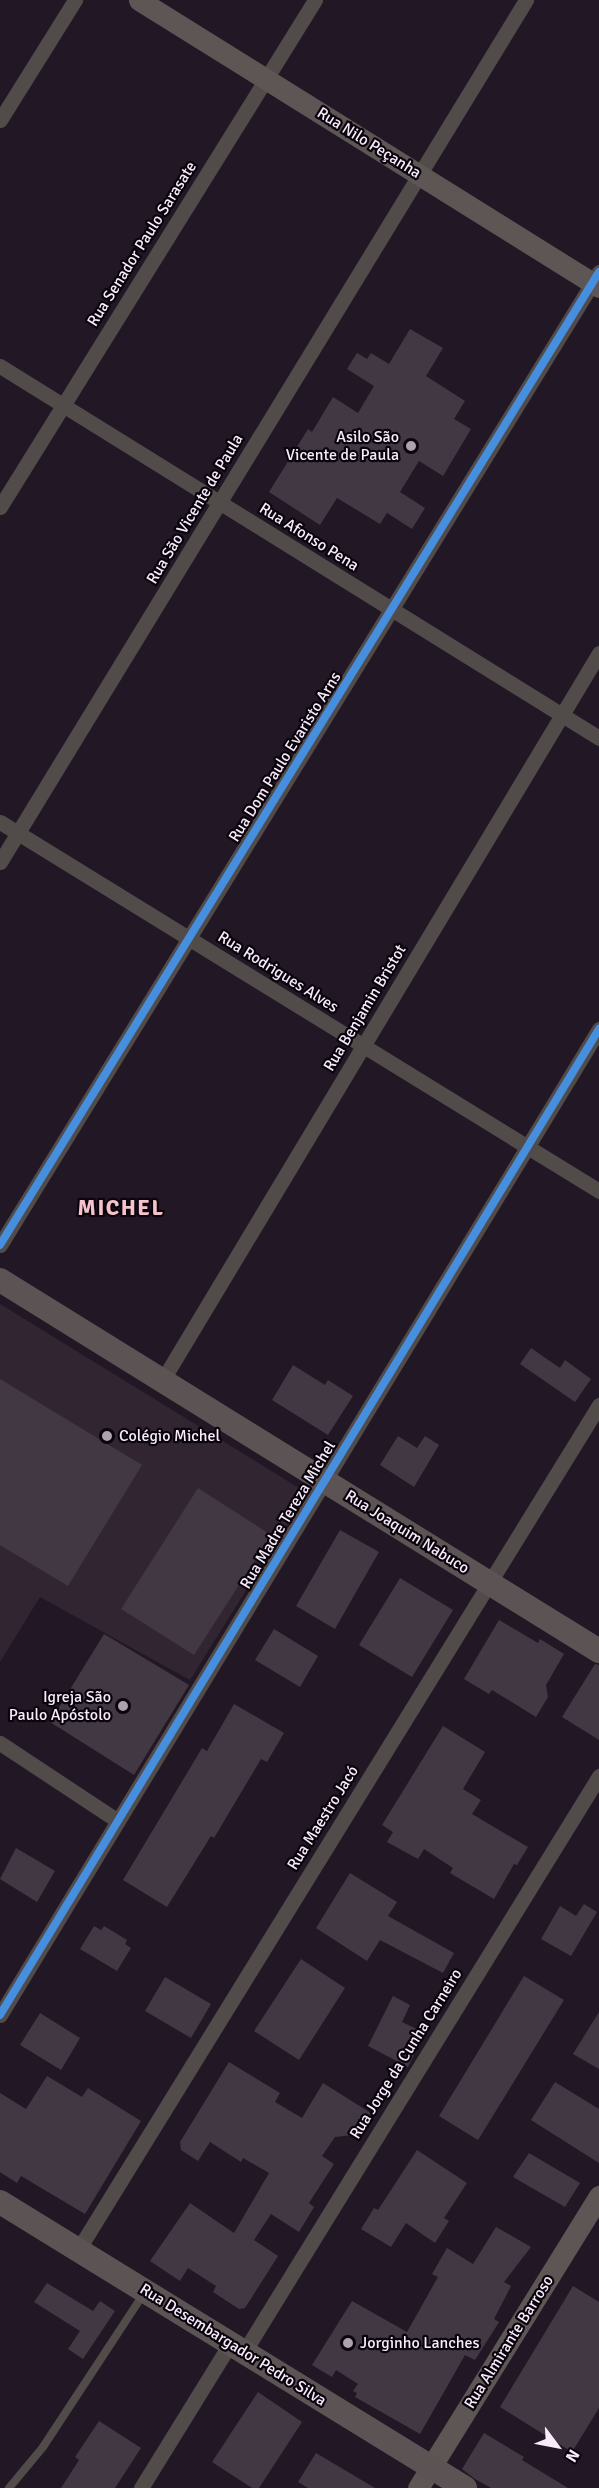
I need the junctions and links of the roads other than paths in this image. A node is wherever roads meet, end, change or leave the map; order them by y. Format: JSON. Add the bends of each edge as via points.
{"nodes":[{"id":1,"x":75,"y":0,"type":"edge"},
{"id":2,"x":139,"y":0,"type":"edge"},
{"id":3,"x":315,"y":0,"type":"edge"},
{"id":4,"x":526,"y":0,"type":"edge"},
{"id":5,"x":266,"y":79,"type":"junction"},
{"id":6,"x":0,"y":120,"type":"edge"},
{"id":7,"x":420,"y":175,"type":"junction"},
{"id":8,"x":597,"y":280,"type":"edge"},
{"id":9,"x":0,"y":366,"type":"edge"},
{"id":10,"x":63,"y":405,"type":"junction"},
{"id":11,"x":220,"y":503,"type":"junction"},
{"id":12,"x":0,"y":507,"type":"edge"},
{"id":13,"x":392,"y":609,"type":"junction"},
{"id":14,"x":599,"y":653,"type":"edge"},
{"id":15,"x":562,"y":715,"type":"junction"},
{"id":16,"x":599,"y":738,"type":"edge"},
{"id":17,"x":0,"y":822,"type":"edge"},
{"id":18,"x":18,"y":833,"type":"junction"},
{"id":19,"x":0,"y":862,"type":"edge"},
{"id":20,"x":189,"y":938,"type":"junction"},
{"id":21,"x":599,"y":1029,"type":"edge"},
{"id":22,"x":363,"y":1046,"type":"junction"},
{"id":23,"x":527,"y":1147,"type":"junction"},
{"id":24,"x":599,"y":1191,"type":"edge"},
{"id":25,"x":0,"y":1245,"type":"edge"},
{"id":26,"x":0,"y":1280,"type":"edge"},
{"id":27,"x":162,"y":1381,"type":"junction"},
{"id":28,"x":599,"y":1405,"type":"edge"},
{"id":29,"x":324,"y":1481,"type":"junction"},
{"id":30,"x":489,"y":1583,"type":"junction"},
{"id":31,"x":599,"y":1651,"type":"edge"},
{"id":32,"x":0,"y":1743,"type":"edge"},
{"id":33,"x":599,"y":1776,"type":"edge"},
{"id":34,"x":118,"y":1821,"type":"junction"},
{"id":35,"x":0,"y":2015,"type":"edge"},
{"id":36,"x":599,"y":2196,"type":"edge"},
{"id":37,"x":0,"y":2202,"type":"edge"},
{"id":38,"x":78,"y":2250,"type":"junction"},
{"id":39,"x":146,"y":2291,"type":"junction"},
{"id":40,"x":237,"y":2348,"type":"junction"},
{"id":41,"x":432,"y":2467,"type":"junction"},
{"id":42,"x":9,"y":2488,"type":"edge"},
{"id":43,"x":141,"y":2488,"type":"edge"},
{"id":44,"x":418,"y":2488,"type":"edge"},
{"id":45,"x":465,"y":2488,"type":"edge"}],
"edges":[{"from":1,"to":6,"type":"street"},
{"from":2,"to":5,"type":"street","name":"Rua Nilo Peçanha"},
{"from":3,"to":5,"type":"street","name":"Rua Senador Paulo Sarasate"},
{"from":4,"to":7,"type":"street","name":"Rua São Vicente de Paula"},
{"from":5,"to":7,"type":"street","name":"Rua Nilo Peçanha"},
{"from":5,"to":10,"type":"street","name":"Rua Senador Paulo Sarasate"},
{"from":7,"to":8,"type":"street","name":"Rua Nilo Peçanha"},
{"from":7,"to":11,"type":"street","name":"Rua São Vicente de Paula"},
{"from":8,"to":13,"type":"street","name":"Rua Dom Paulo Evaristo Arns"},
{"from":9,"to":10,"type":"street","name":"Rua Afonso Pena"},
{"from":10,"to":11,"type":"street","name":"Rua Afonso Pena"},
{"from":10,"to":12,"type":"street","name":"Rua Senador Paulo Sarasate"},
{"from":11,"to":13,"type":"street","name":"Rua Afonso Pena"},
{"from":11,"to":18,"type":"street","name":"Rua São Vicente de Paula"},
{"from":13,"to":15,"type":"street","name":"Rua Afonso Pena"},
{"from":13,"to":20,"type":"street","name":"Rua Dom Paulo Evaristo Arns"},
{"from":14,"to":15,"type":"street","name":"Rua Benjamin Bristot"},
{"from":15,"to":16,"type":"street","name":"Rua Afonso Pena"},
{"from":15,"to":22,"type":"street","name":"Rua Benjamin Bristot"},
{"from":17,"to":18,"type":"street","name":"Rua Rodrigues Alves"},
{"from":18,"to":19,"type":"street","name":"Rua São Vicente de Paula"},
{"from":18,"to":20,"type":"street","name":"Rua Rodrigues Alves"},
{"from":20,"to":22,"type":"street","name":"Rua Rodrigues Alves"},
{"from":20,"to":25,"type":"street","name":"Rua Dom Paulo Evaristo Arns"},
{"from":21,"to":23,"type":"street","name":"Rua Madre Tereza Michel"},
{"from":22,"to":23,"type":"street","name":"Rua Rodrigues Alves"},
{"from":22,"to":27,"type":"street","name":"Rua Benjamin Bristot"},
{"from":23,"to":24,"type":"street","name":"Rua Rodrigues Alves"},
{"from":23,"to":29,"type":"street","name":"Rua Madre Tereza Michel"},
{"from":26,"to":27,"type":"main road","name":"Rua Joaquim Nabuco"},
{"from":27,"to":29,"type":"main road","name":"Rua Joaquim Nabuco"},
{"from":28,"to":30,"type":"street","name":"Rua Maestro Jacó"},
{"from":29,"to":30,"type":"main road","name":"Rua Joaquim Nabuco"},
{"from":29,"to":34,"type":"street","name":"Rua Madre Tereza Michel"},
{"from":30,"to":31,"type":"main road","name":"Rua Joaquim Nabuco"},
{"from":30,"to":38,"type":"street","name":"Rua Maestro Jacó"},
{"from":32,"to":34,"type":"street"},
{"from":33,"to":40,"type":"street","name":"Rua Jorge da Cunha Carneiro"},
{"from":34,"to":35,"type":"street","name":"Rua Madre Tereza Michel"},
{"from":36,"to":41,"type":"street","name":"Rua Almirante Barroso"},
{"from":37,"to":38,"type":"main road","name":"Rua Desembargador Pedro Silva"},
{"from":38,"to":39,"type":"main road","name":"Rua Desembargador Pedro Silva"},
{"from":39,"to":40,"type":"main road","name":"Rua Desembargador Pedro Silva"},
{"from":39,"to":42,"type":"lane","via":[[43,2448]]},
{"from":40,"to":41,"type":"main road","name":"Rua Desembargador Pedro Silva"},
{"from":40,"to":43,"type":"street","name":"Rua Jorge da Cunha Carneiro"},
{"from":41,"to":44,"type":"street","name":"Rua Almirante Barroso"},
{"from":41,"to":45,"type":"main road","name":"Rua Desembargador Pedro Silva"}]}
